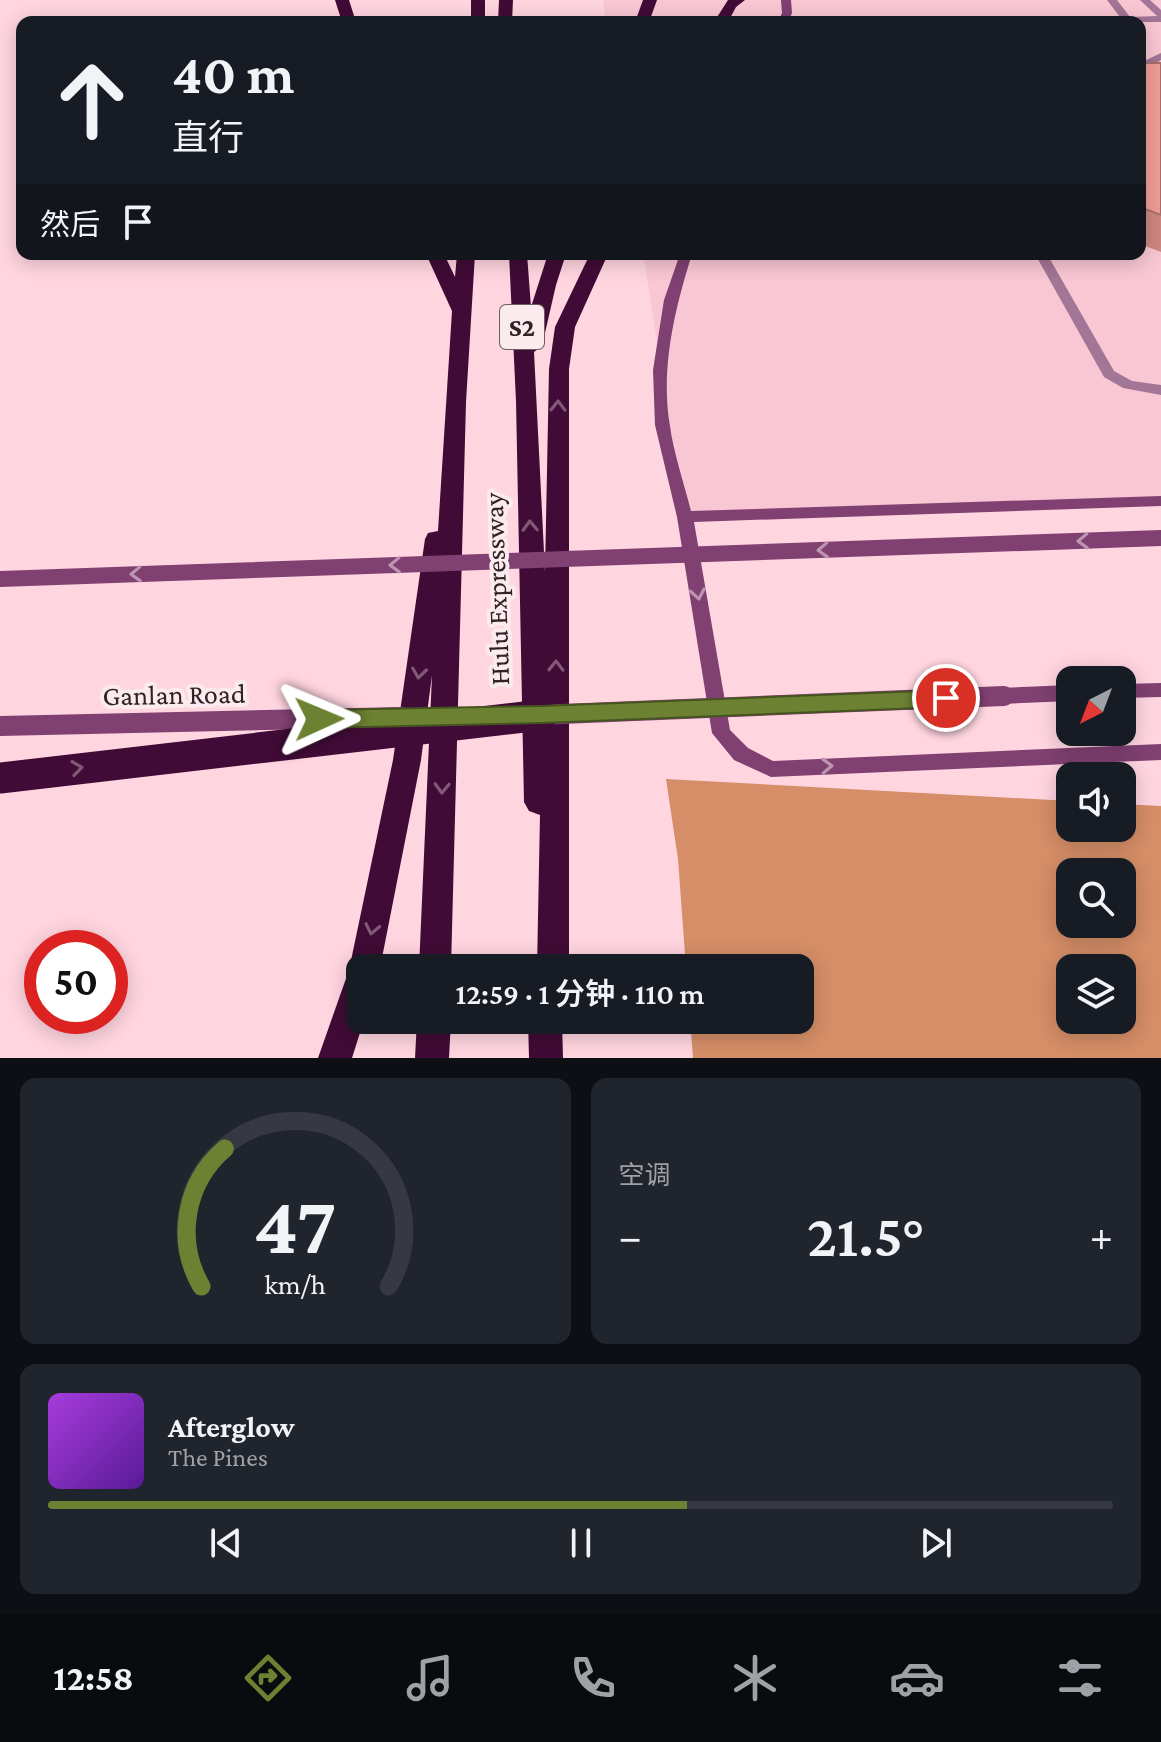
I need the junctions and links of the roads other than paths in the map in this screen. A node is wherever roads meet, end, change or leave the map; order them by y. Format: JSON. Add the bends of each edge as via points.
{"nodes":[{"id":1,"x":738,"y":0,"type":"edge"},
{"id":2,"x":1145,"y":0,"type":"edge"},
{"id":3,"x":724,"y":16,"type":"edge"},
{"id":4,"x":1161,"y":17,"type":"edge"},
{"id":5,"x":438,"y":260,"type":"edge"},
{"id":6,"x":465,"y":260,"type":"edge"},
{"id":7,"x":518,"y":260,"type":"edge"},
{"id":8,"x":555,"y":260,"type":"edge"},
{"id":9,"x":596,"y":260,"type":"edge"},
{"id":10,"x":684,"y":260,"type":"edge"},
{"id":11,"x":1044,"y":260,"type":"edge"},
{"id":12,"x":460,"y":310,"type":"junction"},
{"id":13,"x":1161,"y":390,"type":"edge"},
{"id":14,"x":527,"y":401,"type":"junction"},
{"id":15,"x":455,"y":402,"type":"junction"},
{"id":16,"x":1161,"y":501,"type":"edge"},
{"id":17,"x":685,"y":517,"type":"junction"},
{"id":18,"x":1161,"y":538,"type":"edge"},
{"id":19,"x":0,"y":579,"type":"edge"},
{"id":20,"x":1161,"y":690,"type":"edge"},
{"id":21,"x":1136,"y":691,"type":"edge"},
{"id":22,"x":1056,"y":694,"type":"edge"},
{"id":23,"x":542,"y":715,"type":"junction"},
{"id":24,"x":0,"y":726,"type":"edge"},
{"id":25,"x":1161,"y":752,"type":"edge"},
{"id":26,"x":0,"y":778,"type":"edge"},
{"id":27,"x":367,"y":954,"type":"edge"},
{"id":28,"x":435,"y":954,"type":"edge"},
{"id":29,"x":544,"y":954,"type":"edge"},
{"id":30,"x":553,"y":954,"type":"edge"},
{"id":31,"x":346,"y":1025,"type":"edge"},
{"id":32,"x":433,"y":1034,"type":"edge"},
{"id":33,"x":546,"y":1034,"type":"edge"},
{"id":34,"x":551,"y":1034,"type":"edge"},
{"id":35,"x":335,"y":1058,"type":"edge"},
{"id":36,"x":432,"y":1058,"type":"edge"},
{"id":37,"x":549,"y":1058,"type":"edge"}],
"edges":[{"from":1,"to":3,"type":"highway"},
{"from":2,"to":4,"type":"lane"},
{"from":5,"to":12,"type":"highway"},
{"from":6,"to":12,"type":"highway"},
{"from":7,"to":14,"type":"highway","number":"S2"},
{"from":8,"to":14,"type":"highway","via":[[533,337]]},
{"from":30,"to":9,"type":"highway","one_way":true,"via":[[559,369],[565,327]]},
{"from":10,"to":17,"type":"main road","via":[[671,300],[660,370],[662,425]]},
{"from":11,"to":13,"type":"lane","via":[[1109,374],[1128,385]]},
{"from":12,"to":15,"type":"highway"},
{"from":29,"to":14,"type":"highway","name":"Hulu Expressway","number":"S2","one_way":true},
{"from":15,"to":27,"type":"highway","one_way":true,"via":[[407,760]]},
{"from":15,"to":28,"type":"highway","name":"Hulu Expressway","one_way":true},
{"from":16,"to":17,"type":"main road"},
{"from":17,"to":25,"type":"main road","one_way":true,"via":[[721,733],[741,754],[771,769]]},
{"from":18,"to":19,"type":"main road","one_way":true,"bridge":true},
{"from":20,"to":21,"type":"main road"},
{"from":22,"to":23,"type":"main road","name":"Ganlan Road","bridge":true},
{"from":23,"to":24,"type":"main road","name":"Ganlan Road","bridge":true},
{"from":26,"to":23,"type":"highway","one_way":true,"bridge":true},
{"from":31,"to":35,"type":"highway"},
{"from":32,"to":36,"type":"highway"},
{"from":33,"to":37,"type":"highway"},
{"from":34,"to":37,"type":"highway"}]}
